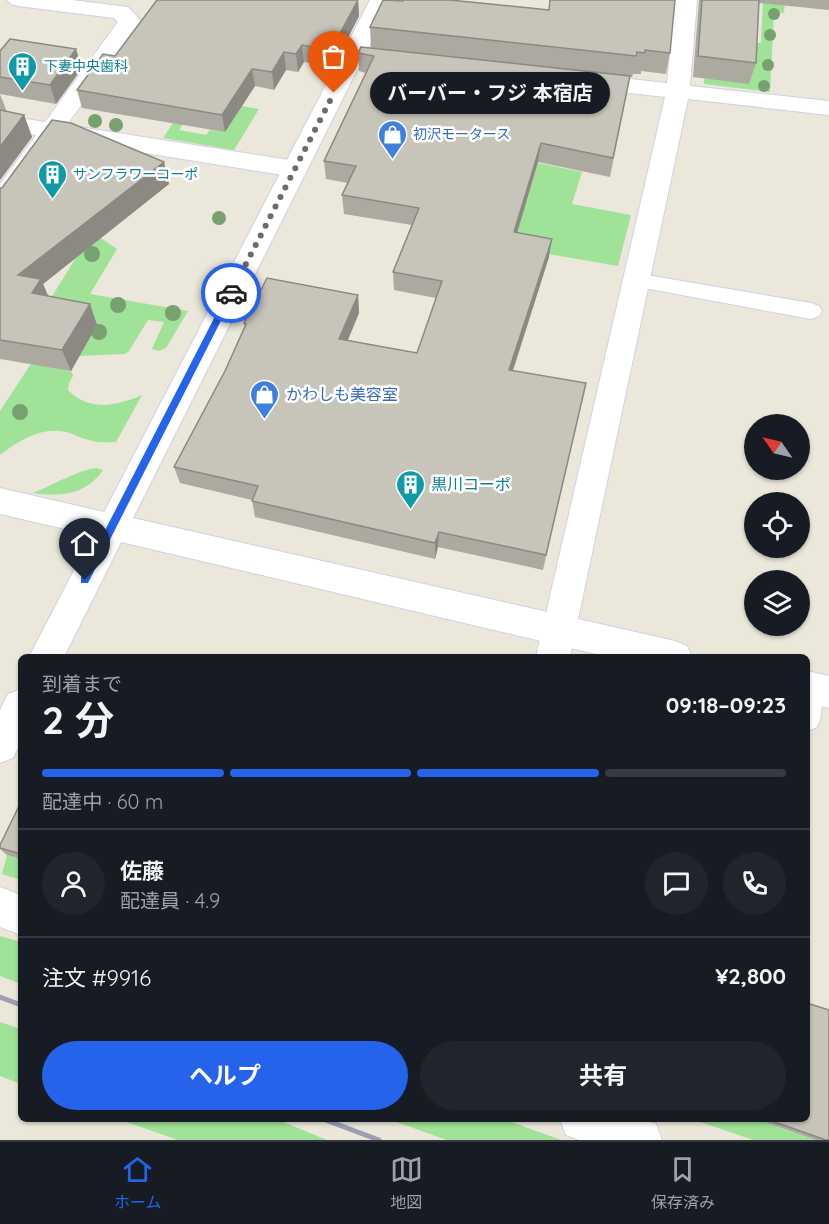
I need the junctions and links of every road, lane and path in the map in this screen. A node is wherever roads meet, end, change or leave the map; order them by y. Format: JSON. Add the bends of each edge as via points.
{"nodes":[{"id":1,"x":18,"y":0,"type":"edge"},
{"id":2,"x":381,"y":0,"type":"edge"},
{"id":3,"x":682,"y":1,"type":"edge"},
{"id":4,"x":561,"y":78,"type":"edge"},
{"id":5,"x":678,"y":91,"type":"junction"},
{"id":6,"x":829,"y":108,"type":"edge"},
{"id":7,"x":0,"y":122,"type":"edge"},
{"id":8,"x":55,"y":129,"type":"junction"},
{"id":9,"x":295,"y":169,"type":"junction"},
{"id":10,"x":0,"y":202,"type":"edge"},
{"id":11,"x":635,"y":280,"type":"junction"},
{"id":12,"x":811,"y":311,"type":"dead end"},
{"id":13,"x":0,"y":501,"type":"edge"},
{"id":14,"x":113,"y":527,"type":"junction"},
{"id":15,"x":556,"y":644,"type":"edge"},
{"id":16,"x":48,"y":654,"type":"edge"},
{"id":17,"x":648,"y":654,"type":"edge"},
{"id":18,"x":810,"y":688,"type":"edge"},
{"id":19,"x":829,"y":692,"type":"edge"},
{"id":20,"x":18,"y":712,"type":"edge"},
{"id":21,"x":0,"y":746,"type":"edge"},
{"id":22,"x":0,"y":907,"type":"edge"},
{"id":23,"x":18,"y":914,"type":"edge"},
{"id":24,"x":590,"y":1122,"type":"edge"},
{"id":25,"x":640,"y":1140,"type":"edge"}],
"edges":[{"from":1,"to":8,"type":"street","via":[[120,12],[130,21]]},
{"from":2,"to":9,"type":"street","via":[[364,57]]},
{"from":3,"to":5,"type":"street"},
{"from":4,"to":5,"type":"street"},
{"from":5,"to":6,"type":"street"},
{"from":5,"to":11,"type":"street"},
{"from":7,"to":8,"type":"street"},
{"from":8,"to":9,"type":"street"},
{"from":8,"to":10,"type":"street"},
{"from":9,"to":14,"type":"street"},
{"from":11,"to":12,"type":"lane"},
{"from":11,"to":15,"type":"street"},
{"from":13,"to":14,"type":"street"},
{"from":14,"to":15,"type":"street"},
{"from":14,"to":16,"type":"street"},
{"from":15,"to":17,"type":"street"},
{"from":18,"to":19,"type":"street"},
{"from":20,"to":21,"type":"street"},
{"from":22,"to":23,"type":"street"},
{"from":24,"to":25,"type":"street"}]}
